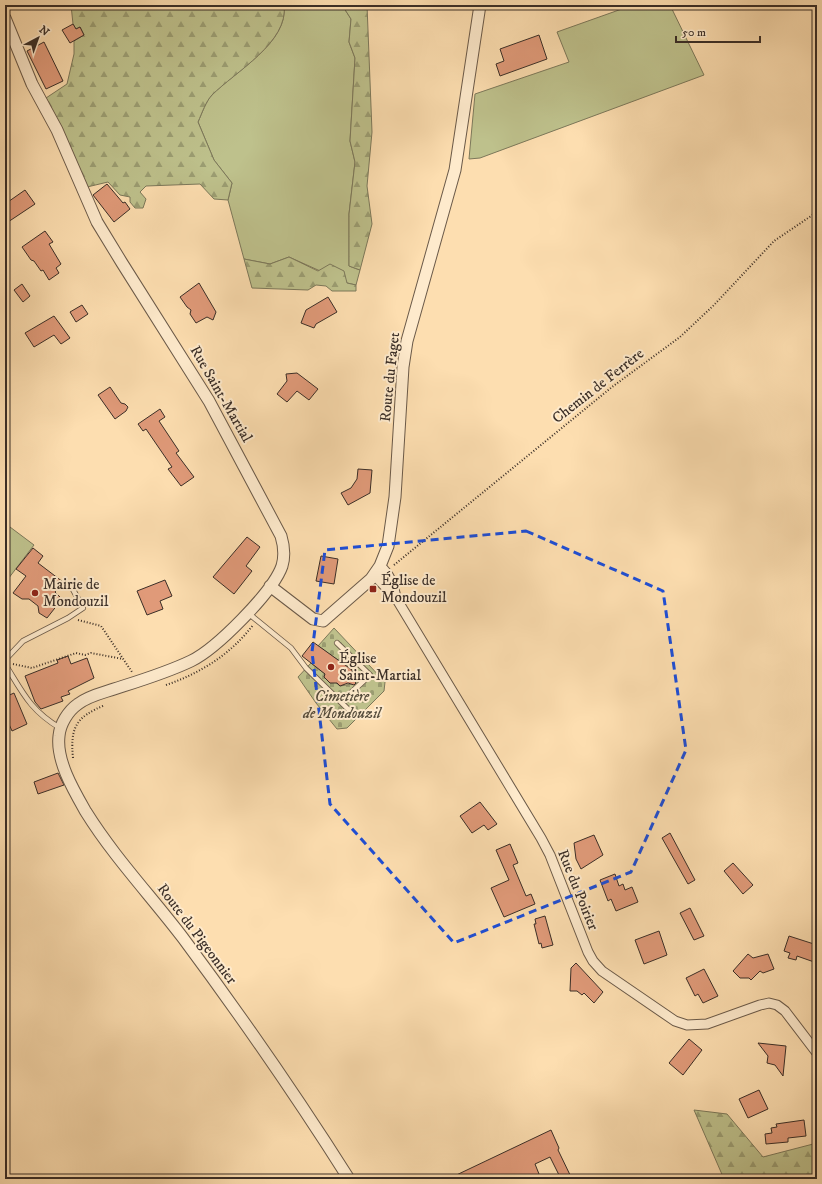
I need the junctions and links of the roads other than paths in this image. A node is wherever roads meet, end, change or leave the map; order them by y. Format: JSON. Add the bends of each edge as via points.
{"nodes":[{"id":1,"x":480,"y":5,"type":"edge"},
{"id":2,"x":5,"y":18,"type":"edge"},
{"id":3,"x":380,"y":571,"type":"junction"},
{"id":4,"x":70,"y":584,"type":"dead end"},
{"id":5,"x":270,"y":586,"type":"junction"},
{"id":6,"x":396,"y":598,"type":"junction"},
{"id":7,"x":248,"y":612,"type":"junction"},
{"id":8,"x":337,"y":643,"type":"dead end"},
{"id":9,"x":5,"y":660,"type":"edge"},
{"id":10,"x":5,"y":664,"type":"edge"},
{"id":11,"x":341,"y":702,"type":"junction"},
{"id":12,"x":79,"y":703,"type":"joint"},
{"id":13,"x":352,"y":713,"type":"dead end"},
{"id":14,"x":60,"y":728,"type":"junction"},
{"id":15,"x":817,"y":1054,"type":"edge"},
{"id":16,"x":349,"y":1179,"type":"edge"}],
"edges":[{"from":1,"to":3,"type":"street","name":"Route du Faget","via":[[455,170],[407,341],[393,517]]},
{"from":2,"to":5,"type":"street","name":"Rue Saint-Martial","via":[[32,84],[57,130],[97,222],[209,401],[281,536],[283,559],[278,574]]},
{"from":3,"to":5,"type":"street","name":"Route du Faget","via":[[322,621],[313,619]]},
{"from":3,"to":6,"type":"street","name":"Rue du Poirier"},
{"from":3,"to":6,"type":"street","name":"Rue du Poirier","via":[[392,583]]},
{"from":4,"to":9,"type":"lane","via":[[82,608],[68,618],[23,640]]},
{"from":5,"to":7,"type":"street","name":"Rue Saint-Martial"},
{"from":6,"to":15,"type":"street","name":"Rue du Poirier","via":[[541,838],[588,952],[602,971],[675,1021],[687,1025],[707,1024],[769,1003],[777,1005]]},
{"from":7,"to":11,"type":"lane","via":[[291,648],[306,668]]},
{"from":7,"to":12,"type":"street","name":"Rue Saint-Martial","via":[[202,655],[178,667]]},
{"from":8,"to":11,"type":"lane","via":[[370,675]]},
{"from":10,"to":14,"type":"lane","via":[[32,706],[43,718]]},
{"from":11,"to":13,"type":"lane"},
{"from":12,"to":14,"type":"street","name":"Route du Pigeonnier","via":[[71,709]]},
{"from":14,"to":16,"type":"street","name":"Route du Pigeonnier","via":[[59,746],[62,760],[86,811],[116,855],[220,988]]}]}
